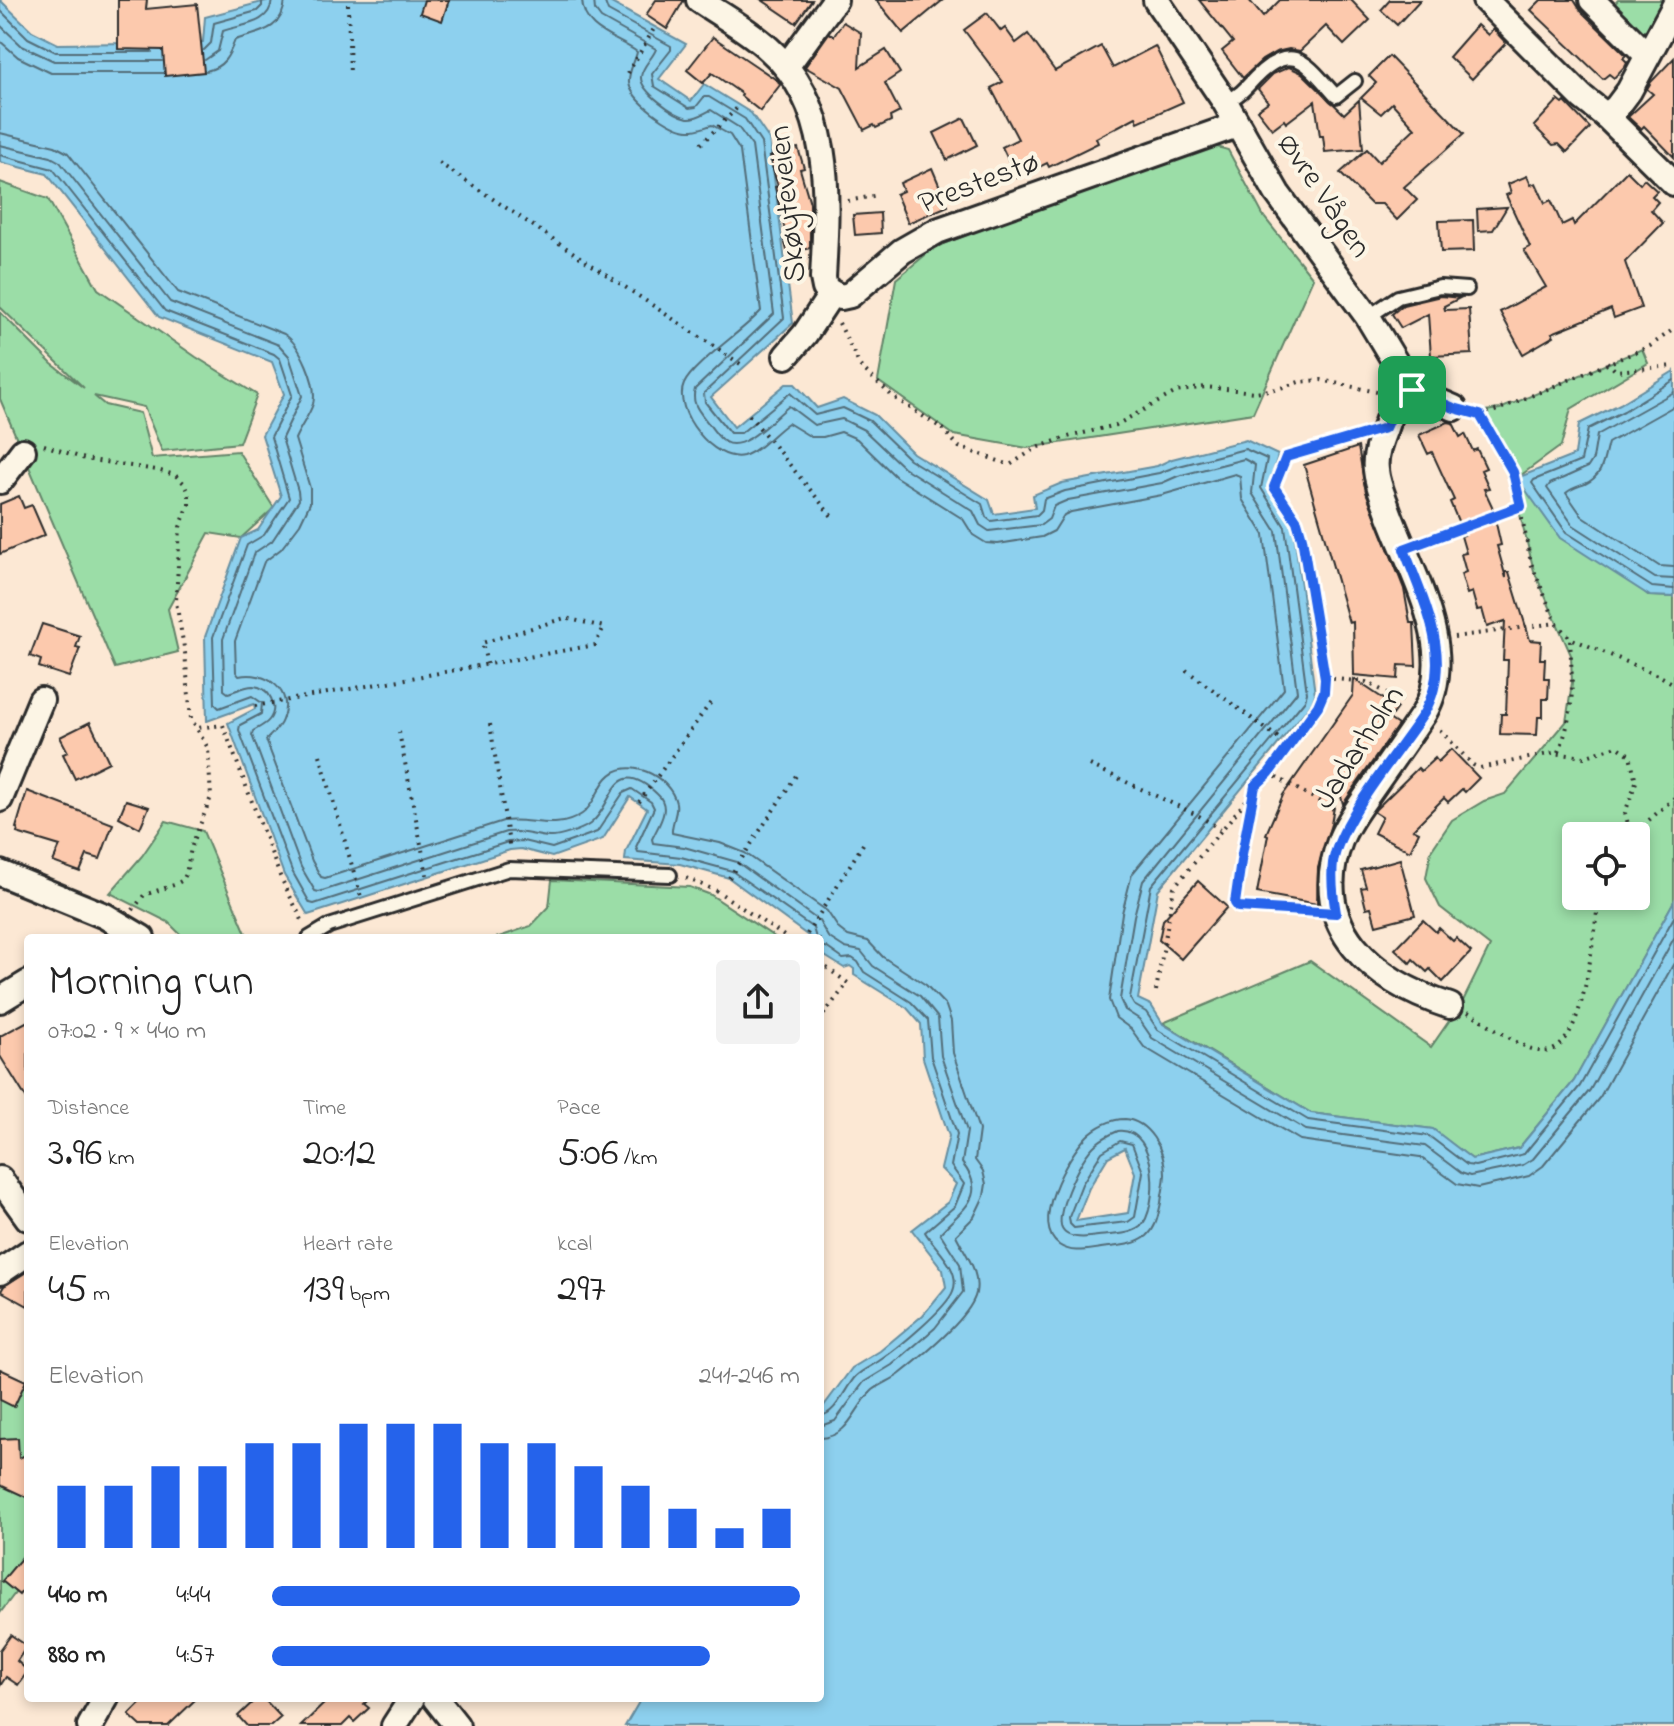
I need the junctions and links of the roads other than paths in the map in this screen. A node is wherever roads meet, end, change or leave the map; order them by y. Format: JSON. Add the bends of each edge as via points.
{"nodes":[{"id":1,"x":699,"y":0,"type":"edge"},
{"id":2,"x":835,"y":0,"type":"edge"},
{"id":3,"x":1156,"y":0,"type":"edge"},
{"id":4,"x":1485,"y":0,"type":"edge"},
{"id":5,"x":1592,"y":0,"type":"edge"},
{"id":6,"x":1674,"y":7,"type":"edge"},
{"id":7,"x":1647,"y":55,"type":"junction"},
{"id":8,"x":786,"y":67,"type":"junction"},
{"id":9,"x":1355,"y":81,"type":"dead end"},
{"id":10,"x":1225,"y":102,"type":"junction"},
{"id":11,"x":1606,"y":116,"type":"junction"},
{"id":12,"x":1237,"y":125,"type":"junction"},
{"id":13,"x":1674,"y":183,"type":"edge"},
{"id":14,"x":1467,"y":289,"type":"dead end"},
{"id":15,"x":832,"y":293,"type":"junction"},
{"id":16,"x":1368,"y":317,"type":"junction"},
{"id":17,"x":786,"y":356,"type":"dead end"},
{"id":18,"x":1405,"y":394,"type":"junction"},
{"id":19,"x":1454,"y":408,"type":"road end"},
{"id":20,"x":23,"y":451,"type":"road end"},
{"id":21,"x":0,"y":481,"type":"edge"},
{"id":22,"x":41,"y":700,"type":"dead end"},
{"id":23,"x":0,"y":799,"type":"edge"},
{"id":24,"x":0,"y":873,"type":"edge"},
{"id":25,"x":670,"y":875,"type":"road end"},
{"id":26,"x":100,"y":927,"type":"edge"},
{"id":27,"x":127,"y":934,"type":"edge"},
{"id":28,"x":316,"y":934,"type":"edge"},
{"id":29,"x":24,"y":985,"type":"edge"},
{"id":30,"x":0,"y":1000,"type":"edge"},
{"id":31,"x":1450,"y":1006,"type":"road end"},
{"id":32,"x":0,"y":1179,"type":"edge"},
{"id":33,"x":24,"y":1212,"type":"edge"},
{"id":34,"x":24,"y":1256,"type":"edge"},
{"id":35,"x":0,"y":1272,"type":"edge"},
{"id":36,"x":104,"y":1702,"type":"edge"},
{"id":37,"x":409,"y":1702,"type":"edge"},
{"id":38,"x":438,"y":1702,"type":"edge"},
{"id":39,"x":90,"y":1726,"type":"edge"},
{"id":40,"x":394,"y":1726,"type":"edge"},
{"id":41,"x":457,"y":1726,"type":"edge"}],
"edges":[{"from":1,"to":8,"type":"street","name":"Skøyteveien","via":[[769,48]]},
{"from":2,"to":8,"type":"street"},
{"from":3,"to":10,"type":"street","name":"Øvre Vågen"},
{"from":4,"to":11,"type":"street"},
{"from":5,"to":7,"type":"street"},
{"from":6,"to":7,"type":"street"},
{"from":7,"to":11,"type":"street","via":[[1629,91]]},
{"from":8,"to":15,"type":"street","name":"Skøyteveien","via":[[816,123],[826,196],[823,278]]},
{"from":9,"to":10,"type":"lane","via":[[1336,96],[1310,67],[1290,56],[1276,59]]},
{"from":10,"to":12,"type":"street","name":"Øvre Vågen"},
{"from":11,"to":13,"type":"street"},
{"from":12,"to":15,"type":"street","name":"Prestestø","via":[[937,231],[902,251],[850,295]]},
{"from":12,"to":16,"type":"street","name":"Øvre Vågen","via":[[1290,214]]},
{"from":14,"to":16,"type":"lane","via":[[1440,287],[1398,297]]},
{"from":15,"to":17,"type":"street"},
{"from":16,"to":18,"type":"street","name":"Øvre Vågen"},
{"from":18,"to":19,"type":"street"},
{"from":18,"to":31,"type":"street","name":"Jadarholm","via":[[1385,428],[1376,470],[1432,625],[1437,682],[1433,699],[1340,839],[1333,860],[1333,892],[1345,938],[1364,959],[1408,988]]},
{"from":20,"to":21,"type":"street"},
{"from":22,"to":23,"type":"street"},
{"from":24,"to":26,"type":"street"},
{"from":25,"to":28,"type":"lane","via":[[509,869]]},
{"from":26,"to":27,"type":"street"},
{"from":29,"to":30,"type":"street"},
{"from":32,"to":33,"type":"street"},
{"from":34,"to":35,"type":"street"},
{"from":36,"to":39,"type":"street"},
{"from":37,"to":40,"type":"street"},
{"from":38,"to":41,"type":"street"}]}
